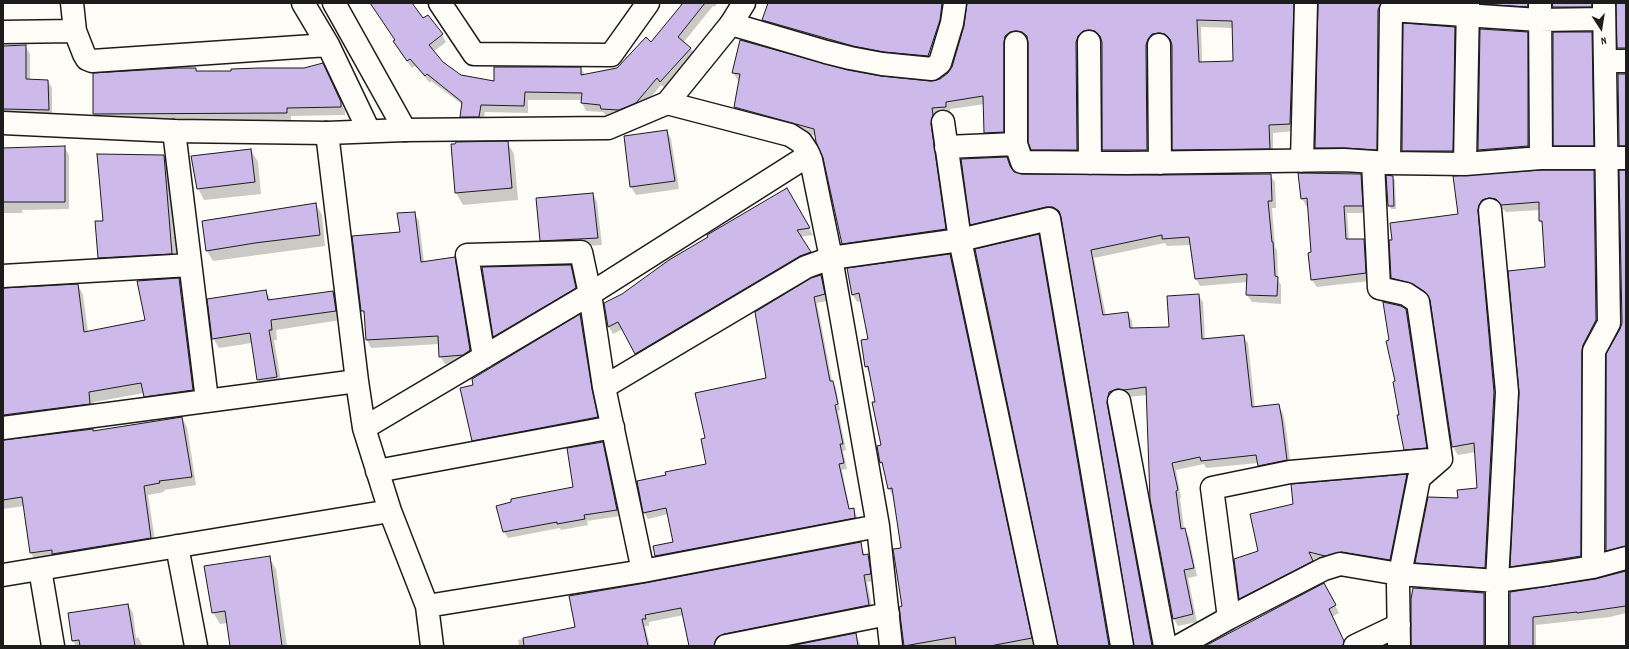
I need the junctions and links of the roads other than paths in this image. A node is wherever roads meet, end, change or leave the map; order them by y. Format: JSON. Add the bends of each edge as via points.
{"nodes":[{"id":1,"x":72,"y":3,"type":"edge"},
{"id":2,"x":303,"y":3,"type":"edge"},
{"id":3,"x":334,"y":3,"type":"edge"},
{"id":4,"x":440,"y":3,"type":"edge"},
{"id":5,"x":648,"y":3,"type":"edge"},
{"id":6,"x":744,"y":3,"type":"edge"},
{"id":7,"x":955,"y":3,"type":"edge"},
{"id":8,"x":1306,"y":3,"type":"edge"},
{"id":9,"x":1391,"y":6,"type":"edge"},
{"id":10,"x":1468,"y":9,"type":"edge"},
{"id":11,"x":1604,"y":11,"type":"edge"},
{"id":12,"x":1539,"y":12,"type":"edge"},
{"id":13,"x":731,"y":24,"type":"junction"},
{"id":14,"x":75,"y":31,"type":"junction"},
{"id":15,"x":3,"y":32,"type":"edge"},
{"id":16,"x":1089,"y":42,"type":"dead end"},
{"id":17,"x":1016,"y":43,"type":"dead end"},
{"id":18,"x":328,"y":45,"type":"junction"},
{"id":19,"x":1159,"y":45,"type":"dead end"},
{"id":20,"x":1605,"y":61,"type":"junction"},
{"id":21,"x":1626,"y":61,"type":"edge"},
{"id":22,"x":668,"y":103,"type":"junction"},
{"id":23,"x":943,"y":122,"type":"dead end"},
{"id":24,"x":3,"y":123,"type":"edge"},
{"id":25,"x":405,"y":130,"type":"junction"},
{"id":26,"x":174,"y":131,"type":"junction"},
{"id":27,"x":369,"y":131,"type":"junction"},
{"id":28,"x":328,"y":133,"type":"junction"},
{"id":29,"x":1016,"y":144,"type":"junction"},
{"id":30,"x":946,"y":146,"type":"junction"},
{"id":31,"x":809,"y":155,"type":"junction"},
{"id":32,"x":1541,"y":158,"type":"junction"},
{"id":33,"x":1616,"y":158,"type":"edge"},
{"id":34,"x":1302,"y":161,"type":"junction"},
{"id":35,"x":1090,"y":163,"type":"junction"},
{"id":36,"x":1160,"y":163,"type":"junction"},
{"id":37,"x":1381,"y":163,"type":"junction"},
{"id":38,"x":1465,"y":164,"type":"junction"},
{"id":39,"x":1490,"y":210,"type":"dead end"},
{"id":40,"x":960,"y":240,"type":"junction"},
{"id":41,"x":831,"y":258,"type":"junction"},
{"id":42,"x":190,"y":265,"type":"junction"},
{"id":43,"x":3,"y":276,"type":"edge"},
{"id":44,"x":590,"y":294,"type":"junction"},
{"id":45,"x":484,"y":357,"type":"junction"},
{"id":46,"x":357,"y":381,"type":"junction"},
{"id":47,"x":604,"y":387,"type":"junction"},
{"id":48,"x":207,"y":400,"type":"junction"},
{"id":49,"x":1119,"y":400,"type":"dead end"},
{"id":50,"x":613,"y":427,"type":"junction"},
{"id":51,"x":3,"y":428,"type":"edge"},
{"id":52,"x":364,"y":428,"type":"junction"},
{"id":53,"x":1441,"y":459,"type":"junction"},
{"id":54,"x":377,"y":471,"type":"junction"},
{"id":55,"x":390,"y":511,"type":"junction"},
{"id":56,"x":878,"y":526,"type":"junction"},
{"id":57,"x":177,"y":546,"type":"junction"},
{"id":58,"x":1626,"y":558,"type":"edge"},
{"id":59,"x":1594,"y":567,"type":"junction"},
{"id":60,"x":40,"y":569,"type":"junction"},
{"id":61,"x":643,"y":571,"type":"junction"},
{"id":62,"x":1399,"y":574,"type":"junction"},
{"id":63,"x":3,"y":575,"type":"edge"},
{"id":64,"x":1497,"y":581,"type":"junction"},
{"id":65,"x":427,"y":606,"type":"junction"},
{"id":66,"x":888,"y":614,"type":"junction"},
{"id":67,"x":1229,"y":618,"type":"junction"},
{"id":68,"x":1399,"y":636,"type":"edge"},
{"id":69,"x":53,"y":646,"type":"edge"},
{"id":70,"x":196,"y":646,"type":"edge"},
{"id":71,"x":432,"y":646,"type":"edge"},
{"id":72,"x":726,"y":646,"type":"edge"},
{"id":73,"x":891,"y":646,"type":"edge"},
{"id":74,"x":1046,"y":646,"type":"edge"},
{"id":75,"x":1122,"y":646,"type":"edge"},
{"id":76,"x":1165,"y":646,"type":"edge"},
{"id":77,"x":1179,"y":646,"type":"edge"},
{"id":78,"x":1355,"y":646,"type":"edge"},
{"id":79,"x":1497,"y":646,"type":"edge"}],
"edges":[{"from":1,"to":14,"type":"street"},
{"from":2,"to":18,"type":"street"},
{"from":3,"to":25,"type":"street"},
{"from":4,"to":5,"type":"street","via":[[474,54],[611,55]]},
{"from":6,"to":13,"type":"street"},
{"from":7,"to":13,"type":"street","via":[[940,63],[932,69],[850,58]]},
{"from":8,"to":34,"type":"street"},
{"from":9,"to":10,"type":"street"},
{"from":9,"to":37,"type":"street"},
{"from":10,"to":12,"type":"street"},
{"from":10,"to":38,"type":"street"},
{"from":11,"to":12,"type":"street"},
{"from":11,"to":20,"type":"street"},
{"from":12,"to":32,"type":"street"},
{"from":13,"to":22,"type":"street"},
{"from":14,"to":15,"type":"street"},
{"from":14,"to":18,"type":"street","via":[[87,60],[92,61]]},
{"from":16,"to":35,"type":"street"},
{"from":17,"to":29,"type":"street"},
{"from":18,"to":27,"type":"street"},
{"from":19,"to":36,"type":"street"},
{"from":20,"to":21,"type":"street"},
{"from":20,"to":33,"type":"street"},
{"from":22,"to":25,"type":"street","via":[[608,128]]},
{"from":22,"to":31,"type":"street","via":[[790,135],[801,142]]},
{"from":23,"to":30,"type":"street"},
{"from":24,"to":26,"type":"street"},
{"from":25,"to":27,"type":"street"},
{"from":26,"to":28,"type":"street"},
{"from":26,"to":42,"type":"street"},
{"from":27,"to":28,"type":"street"},
{"from":28,"to":46,"type":"street"},
{"from":29,"to":30,"type":"street"},
{"from":29,"to":35,"type":"street","via":[[1022,162]]},
{"from":30,"to":40,"type":"street"},
{"from":31,"to":41,"type":"street"},
{"from":31,"to":44,"type":"street"},
{"from":32,"to":33,"type":"street"},
{"from":32,"to":38,"type":"street"},
{"from":33,"to":59,"type":"street","via":[[1609,323],[1594,351]]},
{"from":34,"to":36,"type":"street"},
{"from":34,"to":37,"type":"street","via":[[1344,160]]},
{"from":35,"to":36,"type":"street"},
{"from":37,"to":38,"type":"street"},
{"from":37,"to":53,"type":"street","via":[[1379,288],[1406,294],[1418,302]]},
{"from":39,"to":64,"type":"street","via":[[1507,392]]},
{"from":40,"to":41,"type":"street"},
{"from":40,"to":74,"type":"street"},
{"from":40,"to":75,"type":"street","via":[[1049,219]]},
{"from":41,"to":47,"type":"street","via":[[806,266]]},
{"from":41,"to":56,"type":"street"},
{"from":42,"to":43,"type":"street"},
{"from":42,"to":48,"type":"street"},
{"from":44,"to":45,"type":"street"},
{"from":44,"to":45,"type":"street","via":[[581,252],[467,255]]},
{"from":44,"to":47,"type":"street"},
{"from":45,"to":52,"type":"street"},
{"from":46,"to":48,"type":"street"},
{"from":46,"to":52,"type":"street"},
{"from":47,"to":50,"type":"street"},
{"from":48,"to":51,"type":"street"},
{"from":49,"to":76,"type":"street"},
{"from":50,"to":54,"type":"street"},
{"from":50,"to":61,"type":"street"},
{"from":52,"to":54,"type":"street"},
{"from":53,"to":62,"type":"street","via":[[1418,478]]},
{"from":53,"to":67,"type":"street","via":[[1290,472],[1212,488]]},
{"from":54,"to":55,"type":"street"},
{"from":55,"to":57,"type":"street"},
{"from":55,"to":65,"type":"street"},
{"from":56,"to":61,"type":"street"},
{"from":56,"to":66,"type":"street"},
{"from":57,"to":60,"type":"street"},
{"from":57,"to":70,"type":"street"},
{"from":58,"to":59,"type":"street"},
{"from":59,"to":64,"type":"street"},
{"from":60,"to":63,"type":"street"},
{"from":60,"to":69,"type":"street"},
{"from":61,"to":65,"type":"street"},
{"from":62,"to":64,"type":"street"},
{"from":62,"to":67,"type":"street","via":[[1340,564],[1324,569]]},
{"from":62,"to":68,"type":"street"},
{"from":64,"to":79,"type":"street"},
{"from":65,"to":71,"type":"street"},
{"from":66,"to":72,"type":"street"},
{"from":66,"to":73,"type":"street"},
{"from":67,"to":77,"type":"street"},
{"from":68,"to":78,"type":"street"}]}
